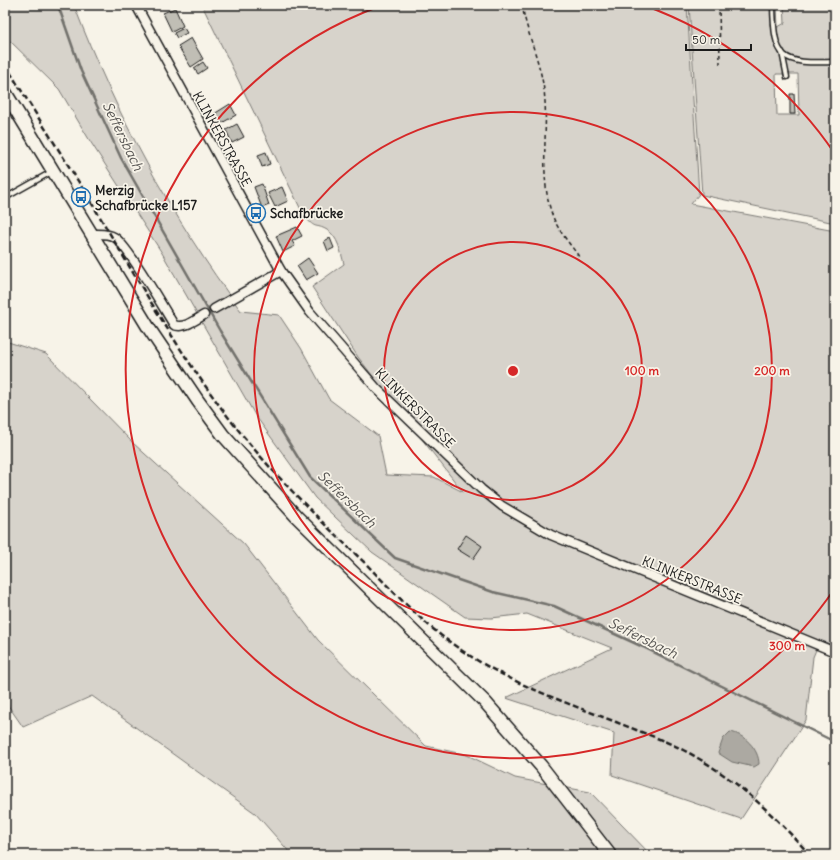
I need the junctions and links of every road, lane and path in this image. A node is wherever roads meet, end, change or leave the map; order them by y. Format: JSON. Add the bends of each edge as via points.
{"nodes":[{"id":1,"x":136,"y":5,"type":"edge"},
{"id":2,"x":522,"y":5,"type":"edge"},
{"id":3,"x":719,"y":5,"type":"edge"},
{"id":4,"x":773,"y":5,"type":"edge"},
{"id":5,"x":782,"y":52,"type":"junction"},
{"id":6,"x":835,"y":62,"type":"edge"},
{"id":7,"x":720,"y":64,"type":"dead end"},
{"id":8,"x":787,"y":77,"type":"dead end"},
{"id":9,"x":5,"y":92,"type":"edge"},
{"id":10,"x":53,"y":171,"type":"junction"},
{"id":11,"x":5,"y":198,"type":"edge"},
{"id":12,"x":92,"y":234,"type":"junction"},
{"id":13,"x":580,"y":258,"type":"dead end"},
{"id":14,"x":281,"y":271,"type":"junction"},
{"id":15,"x":214,"y":309,"type":"dead end"},
{"id":16,"x":204,"y":315,"type":"dead end"},
{"id":17,"x":835,"y":652,"type":"edge"},
{"id":18,"x":610,"y":855,"type":"edge"}],
"edges":[{"from":1,"to":14,"type":"street","name":"KLINKERSTRASSE"},
{"from":2,"to":13,"type":"path","via":[[526,27],[542,73],[546,190],[553,218]]},
{"from":3,"to":7,"type":"path"},
{"from":4,"to":5,"type":"lane","via":[[774,34],[778,49]]},
{"from":5,"to":6,"type":"lane","via":[[791,60],[807,63]]},
{"from":5,"to":8,"type":"lane"},
{"from":9,"to":10,"type":"main road"},
{"from":10,"to":11,"type":"lane"},
{"from":10,"to":12,"type":"main road"},
{"from":12,"to":16,"type":"street","via":[[100,233],[115,237],[174,325],[185,325]]},
{"from":12,"to":18,"type":"main road","via":[[177,371],[228,440],[296,516],[485,702],[541,766]]},
{"from":14,"to":15,"type":"street"},
{"from":14,"to":17,"type":"street","name":"KLINKERSTRASSE","via":[[310,312],[377,389],[502,506],[551,535]]}]}
